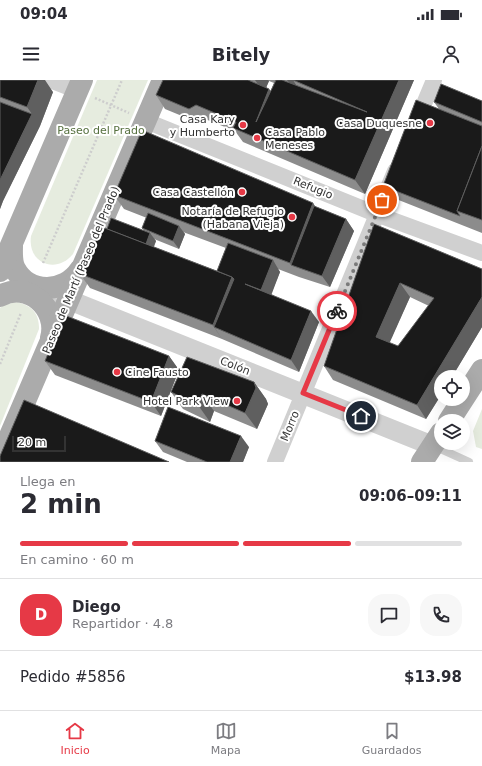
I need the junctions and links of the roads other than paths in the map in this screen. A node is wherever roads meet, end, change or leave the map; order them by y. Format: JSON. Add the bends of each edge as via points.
{"nodes":[{"id":1,"x":50,"y":80,"type":"edge"},
{"id":2,"x":162,"y":80,"type":"edge"},
{"id":3,"x":434,"y":80,"type":"edge"},
{"id":4,"x":80,"y":86,"type":"edge"},
{"id":5,"x":146,"y":121,"type":"junction"},
{"id":6,"x":410,"y":136,"type":"edge"},
{"id":7,"x":401,"y":158,"type":"edge"},
{"id":8,"x":376,"y":214,"type":"junction"},
{"id":9,"x":12,"y":245,"type":"junction"},
{"id":10,"x":482,"y":253,"type":"edge"},
{"id":11,"x":82,"y":267,"type":"junction"},
{"id":12,"x":0,"y":272,"type":"edge"},
{"id":13,"x":33,"y":285,"type":"junction"},
{"id":14,"x":0,"y":296,"type":"edge"},
{"id":15,"x":68,"y":299,"type":"junction"},
{"id":16,"x":50,"y":343,"type":"junction"},
{"id":17,"x":482,"y":370,"type":"edge"},
{"id":18,"x":303,"y":393,"type":"junction"},
{"id":19,"x":454,"y":414,"type":"edge"},
{"id":20,"x":432,"y":447,"type":"edge"},
{"id":21,"x":0,"y":459,"type":"edge"},
{"id":22,"x":275,"y":462,"type":"edge"},
{"id":23,"x":469,"y":462,"type":"edge"}],
"edges":[{"from":1,"to":4,"type":"street"},
{"from":2,"to":5,"type":"main road","name":"Paseo de Martí (Paseo del Prado)"},
{"from":3,"to":6,"type":"street"},
{"from":4,"to":9,"type":"main road"},
{"from":5,"to":8,"type":"street","name":"Refugio"},
{"from":5,"to":11,"type":"main road","name":"Paseo de Martí (Paseo del Prado)"},
{"from":7,"to":8,"type":"street","name":"Morro"},
{"from":8,"to":10,"type":"street","name":"Refugio"},
{"from":8,"to":18,"type":"street","name":"Morro"},
{"from":9,"to":12,"type":"main road"},
{"from":9,"to":13,"type":"main road","via":[[15,269],[22,278]]},
{"from":11,"to":13,"type":"main road","via":[[76,277],[56,288]]},
{"from":11,"to":15,"type":"main road","name":"Paseo de Martí (Paseo del Prado)"},
{"from":12,"to":13,"type":"street","name":"Colón"},
{"from":13,"to":15,"type":"street","name":"Colón"},
{"from":14,"to":16,"type":"main road","via":[[16,292],[29,294],[39,300],[48,309],[52,320],[53,332]]},
{"from":15,"to":16,"type":"main road","name":"Paseo de Martí (Paseo del Prado)"},
{"from":15,"to":18,"type":"street","name":"Colón"},
{"from":16,"to":21,"type":"main road","name":"Paseo de Martí (Paseo del Prado)"},
{"from":17,"to":19,"type":"main road"},
{"from":18,"to":20,"type":"street","name":"Colón"},
{"from":18,"to":22,"type":"street","name":"Morro"},
{"from":20,"to":23,"type":"lane","name":"Colón"}]}
